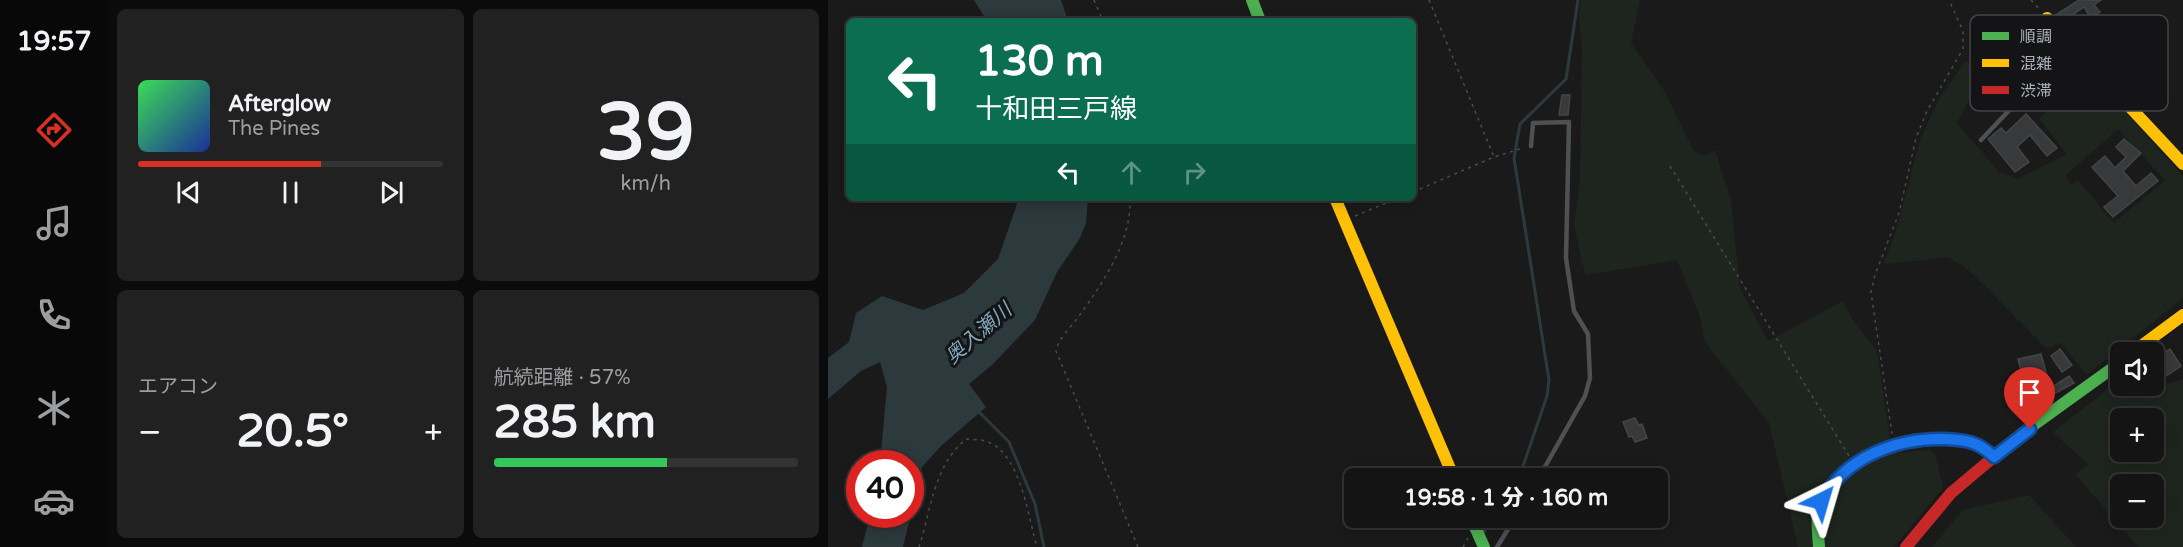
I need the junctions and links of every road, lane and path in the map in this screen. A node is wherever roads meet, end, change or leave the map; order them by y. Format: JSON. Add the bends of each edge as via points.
{"nodes":[{"id":1,"x":1094,"y":0,"type":"edge"},
{"id":2,"x":1252,"y":0,"type":"edge"},
{"id":3,"x":1429,"y":0,"type":"edge"},
{"id":4,"x":1949,"y":0,"type":"edge"},
{"id":5,"x":2031,"y":0,"type":"edge"},
{"id":6,"x":2044,"y":15,"type":"edge"},
{"id":7,"x":1102,"y":18,"type":"edge"},
{"id":8,"x":1259,"y":18,"type":"edge"},
{"id":9,"x":2008,"y":111,"type":"edge"},
{"id":10,"x":2133,"y":111,"type":"edge"},
{"id":11,"x":1981,"y":140,"type":"dead end"},
{"id":12,"x":1531,"y":146,"type":"dead end"},
{"id":13,"x":1521,"y":148,"type":"dead end"},
{"id":14,"x":1494,"y":157,"type":"junction"},
{"id":15,"x":2183,"y":164,"type":"edge"},
{"id":16,"x":1670,"y":166,"type":"dead end"},
{"id":17,"x":1416,"y":191,"type":"edge"},
{"id":18,"x":1130,"y":201,"type":"edge"},
{"id":19,"x":1336,"y":201,"type":"edge"},
{"id":20,"x":1391,"y":201,"type":"edge"},
{"id":21,"x":1344,"y":221,"type":"junction"},
{"id":22,"x":2183,"y":315,"type":"edge"},
{"id":23,"x":2147,"y":342,"type":"edge"},
{"id":24,"x":2110,"y":370,"type":"edge"},
{"id":25,"x":1893,"y":444,"type":"junction"},
{"id":26,"x":1994,"y":457,"type":"junction"},
{"id":27,"x":1854,"y":465,"type":"junction"},
{"id":28,"x":1450,"y":468,"type":"edge"},
{"id":29,"x":1544,"y":468,"type":"edge"},
{"id":30,"x":1475,"y":528,"type":"edge"},
{"id":31,"x":1509,"y":528,"type":"edge"},
{"id":32,"x":919,"y":547,"type":"edge"},
{"id":33,"x":1037,"y":547,"type":"edge"},
{"id":34,"x":1138,"y":547,"type":"edge"},
{"id":35,"x":1484,"y":547,"type":"edge"},
{"id":36,"x":1497,"y":547,"type":"edge"},
{"id":37,"x":1819,"y":547,"type":"edge"},
{"id":38,"x":1906,"y":547,"type":"edge"}],
"edges":[{"from":1,"to":7,"type":"path"},
{"from":2,"to":8,"type":"street"},
{"from":3,"to":14,"type":"path"},
{"from":4,"to":25,"type":"path","via":[[1963,32],[1963,49],[1916,138],[1899,213],[1871,292]]},
{"from":5,"to":6,"type":"path"},
{"from":9,"to":11,"type":"lane"},
{"from":10,"to":15,"type":"street"},
{"from":12,"to":29,"type":"lane","via":[[1533,123],[1569,122],[1566,258],[1574,311],[1588,334],[1591,362],[1585,396]]},
{"from":13,"to":14,"type":"path"},
{"from":14,"to":17,"type":"path"},
{"from":16,"to":27,"type":"path"},
{"from":18,"to":34,"type":"path","via":[[1131,211],[1114,260],[1056,351]]},
{"from":19,"to":21,"type":"street"},
{"from":20,"to":21,"type":"path"},
{"from":21,"to":28,"type":"street"},
{"from":22,"to":23,"type":"street"},
{"from":24,"to":26,"type":"street"},
{"from":25,"to":26,"type":"street","via":[[1918,439],[1967,440],[1983,446]]},
{"from":25,"to":27,"type":"street"},
{"from":26,"to":38,"type":"street","via":[[1949,496]]},
{"from":27,"to":37,"type":"street","via":[[1827,489],[1821,501]]},
{"from":30,"to":35,"type":"street"},
{"from":31,"to":36,"type":"lane"},
{"from":32,"to":33,"type":"path","via":[[942,467],[966,439],[986,441],[1005,456],[1029,509]]}]}
